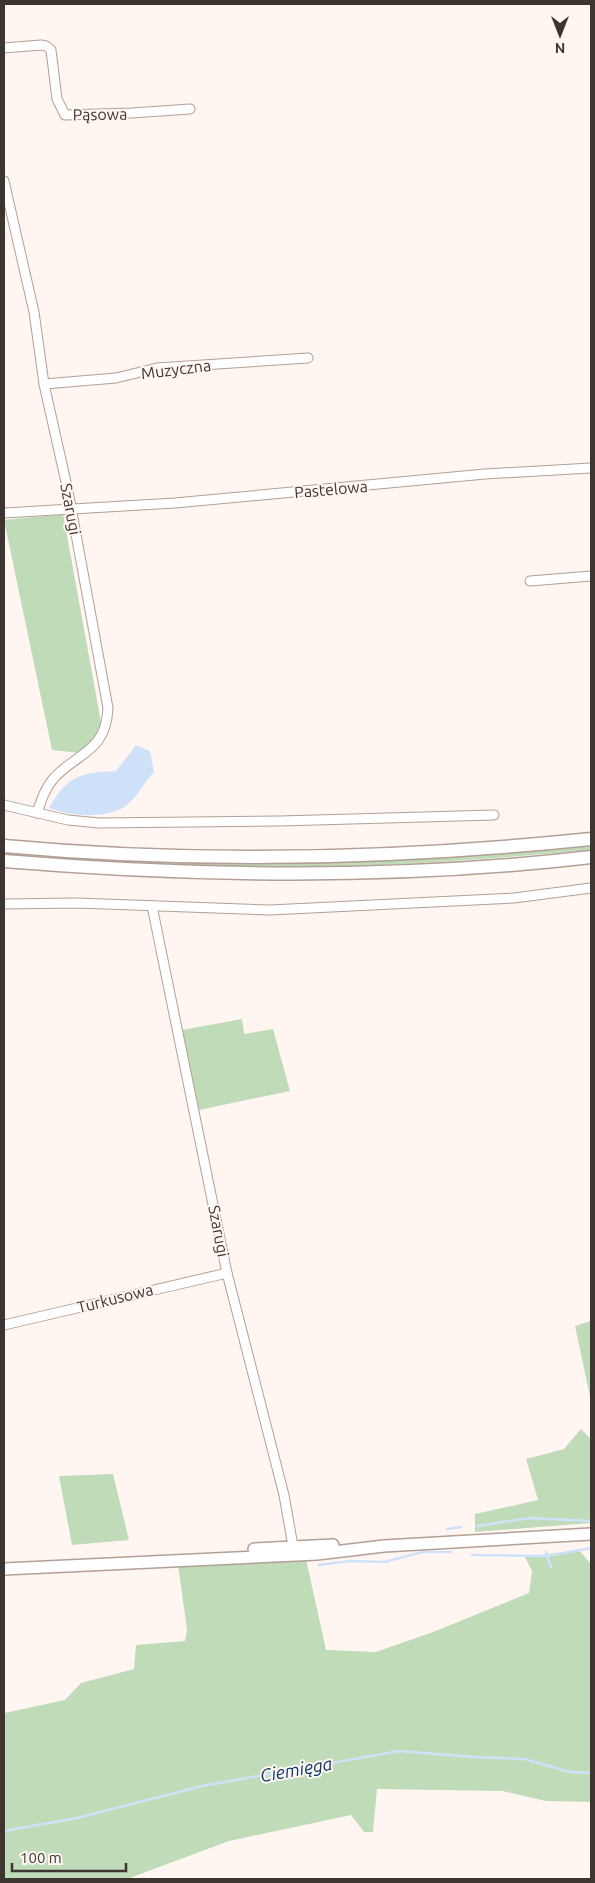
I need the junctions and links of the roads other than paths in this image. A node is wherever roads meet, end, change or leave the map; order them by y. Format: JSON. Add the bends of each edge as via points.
{"nodes":[{"id":1,"x":4,"y":48,"type":"edge"},
{"id":2,"x":190,"y":109,"type":"dead end"},
{"id":3,"x":4,"y":181,"type":"edge"},
{"id":4,"x":308,"y":358,"type":"dead end"},
{"id":5,"x":44,"y":384,"type":"junction"},
{"id":6,"x":591,"y":468,"type":"edge"},
{"id":7,"x":70,"y":508,"type":"junction"},
{"id":8,"x":4,"y":513,"type":"edge"},
{"id":9,"x":591,"y":576,"type":"edge"},
{"id":10,"x":530,"y":581,"type":"dead end"},
{"id":11,"x":4,"y":805,"type":"edge"},
{"id":12,"x":37,"y":813,"type":"junction"},
{"id":13,"x":494,"y":815,"type":"dead end"},
{"id":14,"x":591,"y":839,"type":"edge"},
{"id":15,"x":4,"y":846,"type":"edge"},
{"id":16,"x":591,"y":857,"type":"edge"},
{"id":17,"x":4,"y":861,"type":"edge"},
{"id":18,"x":591,"y":888,"type":"edge"},
{"id":19,"x":4,"y":904,"type":"edge"},
{"id":20,"x":152,"y":906,"type":"junction"},
{"id":21,"x":227,"y":1273,"type":"junction"},
{"id":22,"x":4,"y":1325,"type":"edge"},
{"id":23,"x":591,"y":1534,"type":"edge"},
{"id":24,"x":294,"y":1550,"type":"junction"},
{"id":25,"x":4,"y":1569,"type":"edge"}],
"edges":[{"from":1,"to":2,"type":"street","name":"Pąsowa","via":[[41,45],[50,50],[58,105],[66,115]]},
{"from":3,"to":5,"type":"street","name":"Szarugi","via":[[34,312]]},
{"from":4,"to":5,"type":"street","name":"Muzyczna","via":[[157,368],[116,378]]},
{"from":5,"to":7,"type":"street","name":"Szarugi"},
{"from":6,"to":7,"type":"street","name":"Pastelowa","via":[[484,474],[174,503]]},
{"from":7,"to":8,"type":"street","name":"Pastelowa"},
{"from":7,"to":12,"type":"street","name":"Szarugi","via":[[108,719],[100,741],[53,779]]},
{"from":9,"to":10,"type":"street"},
{"from":11,"to":12,"type":"street"},
{"from":12,"to":13,"type":"street","via":[[84,822],[132,824]]},
{"from":14,"to":15,"type":"highway","via":[[432,852],[289,856],[130,854]]},
{"from":16,"to":17,"type":"highway","via":[[427,870],[255,874],[131,871]]},
{"from":18,"to":20,"type":"street","via":[[514,898],[304,909],[222,910]]},
{"from":19,"to":20,"type":"street"},
{"from":20,"to":21,"type":"street","name":"Szarugi"},
{"from":21,"to":22,"type":"street","name":"Turkusowa"},
{"from":21,"to":24,"type":"street","name":"Szarugi","via":[[284,1495]]},
{"from":23,"to":24,"type":"main road"},
{"from":24,"to":25,"type":"main road"}]}
